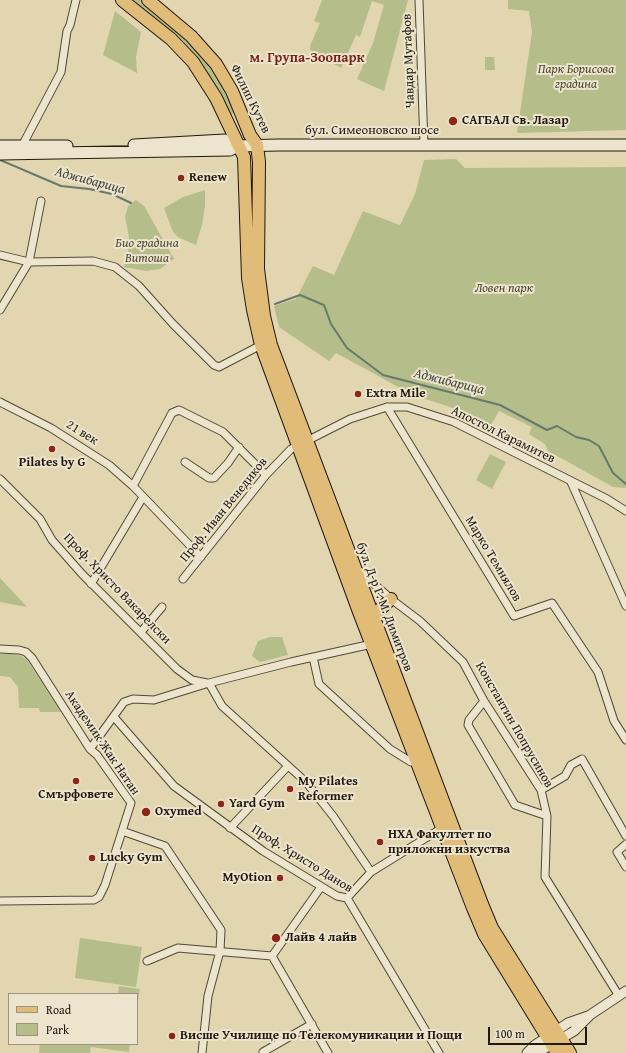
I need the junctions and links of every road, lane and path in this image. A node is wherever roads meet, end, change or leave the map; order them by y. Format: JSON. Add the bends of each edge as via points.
{"nodes":[{"id":1,"x":76,"y":0,"type":"edge"},
{"id":2,"x":122,"y":0,"type":"edge"},
{"id":3,"x":148,"y":0,"type":"edge"},
{"id":4,"x":419,"y":0,"type":"edge"},
{"id":5,"x":257,"y":145,"type":"junction"},
{"id":6,"x":424,"y":145,"type":"junction"},
{"id":7,"x":626,"y":145,"type":"edge"},
{"id":8,"x":0,"y":146,"type":"edge"},
{"id":9,"x":22,"y":146,"type":"junction"},
{"id":10,"x":238,"y":146,"type":"junction"},
{"id":11,"x":0,"y":154,"type":"edge"},
{"id":12,"x":41,"y":202,"type":"dead end"},
{"id":13,"x":0,"y":255,"type":"edge"},
{"id":14,"x":29,"y":262,"type":"junction"},
{"id":15,"x":0,"y":310,"type":"edge"},
{"id":16,"x":260,"y":344,"type":"junction"},
{"id":17,"x":0,"y":402,"type":"edge"},
{"id":18,"x":387,"y":407,"type":"junction"},
{"id":19,"x":301,"y":443,"type":"junction"},
{"id":20,"x":239,"y":447,"type":"junction"},
{"id":21,"x":185,"y":462,"type":"dead end"},
{"id":22,"x":266,"y":475,"type":"junction"},
{"id":23,"x":0,"y":479,"type":"edge"},
{"id":24,"x":571,"y":482,"type":"junction"},
{"id":25,"x":134,"y":486,"type":"junction"},
{"id":26,"x":143,"y":498,"type":"junction"},
{"id":27,"x":626,"y":512,"type":"edge"},
{"id":28,"x":201,"y":557,"type":"junction"},
{"id":29,"x":354,"y":566,"type":"junction"},
{"id":30,"x":183,"y":579,"type":"dead end"},
{"id":31,"x":91,"y":584,"type":"junction"},
{"id":32,"x":391,"y":599,"type":"junction"},
{"id":33,"x":626,"y":606,"type":"edge"},
{"id":34,"x":162,"y":607,"type":"dead end"},
{"id":35,"x":373,"y":616,"type":"junction"},
{"id":36,"x":141,"y":632,"type":"junction"},
{"id":37,"x":372,"y":644,"type":"junction"},
{"id":38,"x":0,"y":649,"type":"edge"},
{"id":39,"x":313,"y":657,"type":"junction"},
{"id":40,"x":210,"y":684,"type":"junction"},
{"id":41,"x":484,"y":701,"type":"junction"},
{"id":42,"x":114,"y":717,"type":"junction"},
{"id":43,"x":626,"y":740,"type":"edge"},
{"id":44,"x":90,"y":749,"type":"junction"},
{"id":45,"x":416,"y":760,"type":"junction"},
{"id":46,"x":288,"y":766,"type":"junction"},
{"id":47,"x":541,"y":790,"type":"junction"},
{"id":48,"x":547,"y":816,"type":"junction"},
{"id":49,"x":230,"y":828,"type":"junction"},
{"id":50,"x":442,"y":828,"type":"junction"},
{"id":51,"x":122,"y":831,"type":"junction"},
{"id":52,"x":626,"y":836,"type":"edge"},
{"id":53,"x":626,"y":844,"type":"edge"},
{"id":54,"x":626,"y":867,"type":"edge"},
{"id":55,"x":371,"y":872,"type":"junction"},
{"id":56,"x":321,"y":887,"type":"junction"},
{"id":57,"x":346,"y":898,"type":"junction"},
{"id":58,"x":0,"y":901,"type":"edge"},
{"id":59,"x":220,"y":951,"type":"junction"},
{"id":60,"x":272,"y":956,"type":"junction"},
{"id":61,"x":147,"y":961,"type":"dead end"},
{"id":62,"x":622,"y":993,"type":"edge"},
{"id":63,"x":312,"y":1024,"type":"junction"},
{"id":64,"x":554,"y":1041,"type":"edge"},
{"id":65,"x":263,"y":1052,"type":"dead end"},
{"id":66,"x":202,"y":1053,"type":"edge"},
{"id":67,"x":328,"y":1053,"type":"edge"},
{"id":68,"x":439,"y":1053,"type":"edge"},
{"id":69,"x":527,"y":1053,"type":"edge"},
{"id":70,"x":537,"y":1053,"type":"edge"},
{"id":71,"x":570,"y":1053,"type":"edge"}],
"edges":[{"from":1,"to":9,"type":"street","via":[[67,31],[61,72]]},
{"from":2,"to":10,"type":"main road","via":[[171,40],[193,62],[216,98]]},
{"from":3,"to":5,"type":"main road","name":"Филип Кутев","via":[[191,36],[216,64],[231,87],[250,135]]},
{"from":4,"to":6,"type":"street","name":"Чавдар Мутафов"},
{"from":5,"to":6,"type":"main road","name":"бул. Симеоновско шосе"},
{"from":5,"to":10,"type":"main road","name":"бул. Симеоновско шосе"},
{"from":5,"to":19,"type":"main road","name":"бул. Д-р Г. М. Димитров","via":[[257,257],[264,316]]},
{"from":6,"to":7,"type":"main road","name":"бул. Симеоновско шосе"},
{"from":8,"to":9,"type":"main road","name":"бул. Симеоновско шосе"},
{"from":9,"to":10,"type":"main road","name":"бул. Симеоновско шосе","via":[[225,140]]},
{"from":10,"to":11,"type":"main road","name":"бул. Симеоновско шосе","via":[[230,150]]},
{"from":10,"to":16,"type":"main road","name":"бул. Д-р Г. М. Димитров","via":[[245,162],[248,278]]},
{"from":12,"to":14,"type":"street"},
{"from":13,"to":14,"type":"street"},
{"from":14,"to":15,"type":"street"},
{"from":14,"to":16,"type":"street","via":[[92,261],[115,267],[138,286],[214,365],[219,367]]},
{"from":16,"to":19,"type":"main road","name":"бул. Д-р Г. М. Димитров"},
{"from":17,"to":25,"type":"street","name":"21 век","via":[[51,428],[104,461]]},
{"from":18,"to":19,"type":"street","name":"Апостол Карамитев","via":[[350,419]]},
{"from":18,"to":24,"type":"street","name":"Апостол Карамитев","via":[[407,407],[454,422]]},
{"from":18,"to":43,"type":"street","name":"Марко Темнялов","via":[[514,616],[552,603],[598,672],[614,721]]},
{"from":19,"to":22,"type":"street","name":"Проф. Иван Венедиков"},
{"from":19,"to":29,"type":"main road","name":"бул. Д-р Г. М. Димитров"},
{"from":19,"to":37,"type":"main road","name":"бул. Д-р Г. М. Димитров"},
{"from":20,"to":21,"type":"street","via":[[214,478],[209,478]]},
{"from":20,"to":22,"type":"street"},
{"from":20,"to":25,"type":"street","via":[[223,432],[179,410],[175,411]]},
{"from":22,"to":28,"type":"street","name":"Проф. Иван Венедиков"},
{"from":23,"to":31,"type":"street","name":"Проф. Христо Вакарелски","via":[[40,519],[52,540]]},
{"from":24,"to":27,"type":"street","name":"Апостол Карамитев","via":[[607,499]]},
{"from":24,"to":33,"type":"street"},
{"from":25,"to":26,"type":"street","name":"21 век"},
{"from":26,"to":28,"type":"street","name":"21 век"},
{"from":26,"to":31,"type":"street"},
{"from":28,"to":30,"type":"street","name":"Проф. Иван Венедиков"},
{"from":29,"to":32,"type":"street","name":"Константин Попрусинов"},
{"from":29,"to":35,"type":"main road","name":"бул. Д-р Г. М. Димитров"},
{"from":31,"to":36,"type":"street","name":"Проф. Христо Вакарелски"},
{"from":32,"to":35,"type":"main road"},
{"from":32,"to":41,"type":"street","name":"Константин Попрусинов","via":[[420,621],[463,662]]},
{"from":34,"to":36,"type":"street"},
{"from":35,"to":64,"type":"main road","name":"бул. Д-р Г. М. Димитров","via":[[492,928]]},
{"from":36,"to":40,"type":"street","name":"Проф. Христо Вакарелски","via":[[177,669],[192,680]]},
{"from":37,"to":39,"type":"street","name":"Проф. Христо Вакарелски"},
{"from":37,"to":45,"type":"main road","name":"бул. Д-р Г. М. Димитров"},
{"from":38,"to":44,"type":"street","name":"Академик Жак Натан","via":[[19,650],[32,658]]},
{"from":39,"to":40,"type":"street","name":"Проф. Христо Вакарелски"},
{"from":39,"to":45,"type":"street","via":[[319,684],[390,749],[411,762]]},
{"from":40,"to":42,"type":"street","name":"Проф. Христо Вакарелски","via":[[154,700],[133,699],[124,702]]},
{"from":40,"to":46,"type":"street","via":[[222,706]]},
{"from":41,"to":47,"type":"street","name":"Константин Попрусинов"},
{"from":41,"to":48,"type":"street","via":[[468,725],[515,805]]},
{"from":42,"to":44,"type":"street","name":"Проф. Христо Вакарелски"},
{"from":42,"to":49,"type":"street","name":"Проф. Христо Данов","via":[[174,786]]},
{"from":44,"to":51,"type":"street","name":"Академик Жак Натан","via":[[131,803]]},
{"from":45,"to":50,"type":"main road","name":"бул. Д-р Г. М. Димитров"},
{"from":46,"to":49,"type":"street"},
{"from":46,"to":55,"type":"street","via":[[306,782],[333,816]]},
{"from":47,"to":48,"type":"street","name":"Константин Попрусинов"},
{"from":47,"to":52,"type":"street","via":[[565,776],[571,766],[582,759]]},
{"from":48,"to":62,"type":"street","name":"Константин Попрусинов","via":[[545,877]]},
{"from":49,"to":56,"type":"street","name":"Проф. Христо Данов"},
{"from":50,"to":55,"type":"street"},
{"from":50,"to":64,"type":"main road","name":"бул. Д-р Г. М. Димитров","via":[[484,934]]},
{"from":51,"to":58,"type":"street","name":"Академик Жак Натан","via":[[105,885],[99,897],[94,900]]},
{"from":51,"to":59,"type":"street","via":[[165,846],[221,930]]},
{"from":53,"to":54,"type":"street","via":[[617,852]]},
{"from":55,"to":57,"type":"street"},
{"from":56,"to":57,"type":"street","name":"Проф. Христо Данов"},
{"from":56,"to":60,"type":"street"},
{"from":57,"to":68,"type":"street","name":"Проф. Христо Данов"},
{"from":59,"to":60,"type":"street"},
{"from":59,"to":61,"type":"street","via":[[178,948]]},
{"from":59,"to":66,"type":"street","via":[[208,996]]},
{"from":60,"to":63,"type":"street"},
{"from":62,"to":64,"type":"street","via":[[590,1015],[572,1021]]},
{"from":63,"to":65,"type":"street"},
{"from":63,"to":67,"type":"street"},
{"from":64,"to":69,"type":"street","via":[[535,1045]]},
{"from":64,"to":70,"type":"street"},
{"from":64,"to":71,"type":"main road","name":"бул. Д-р Г. М. Димитров"}]}
